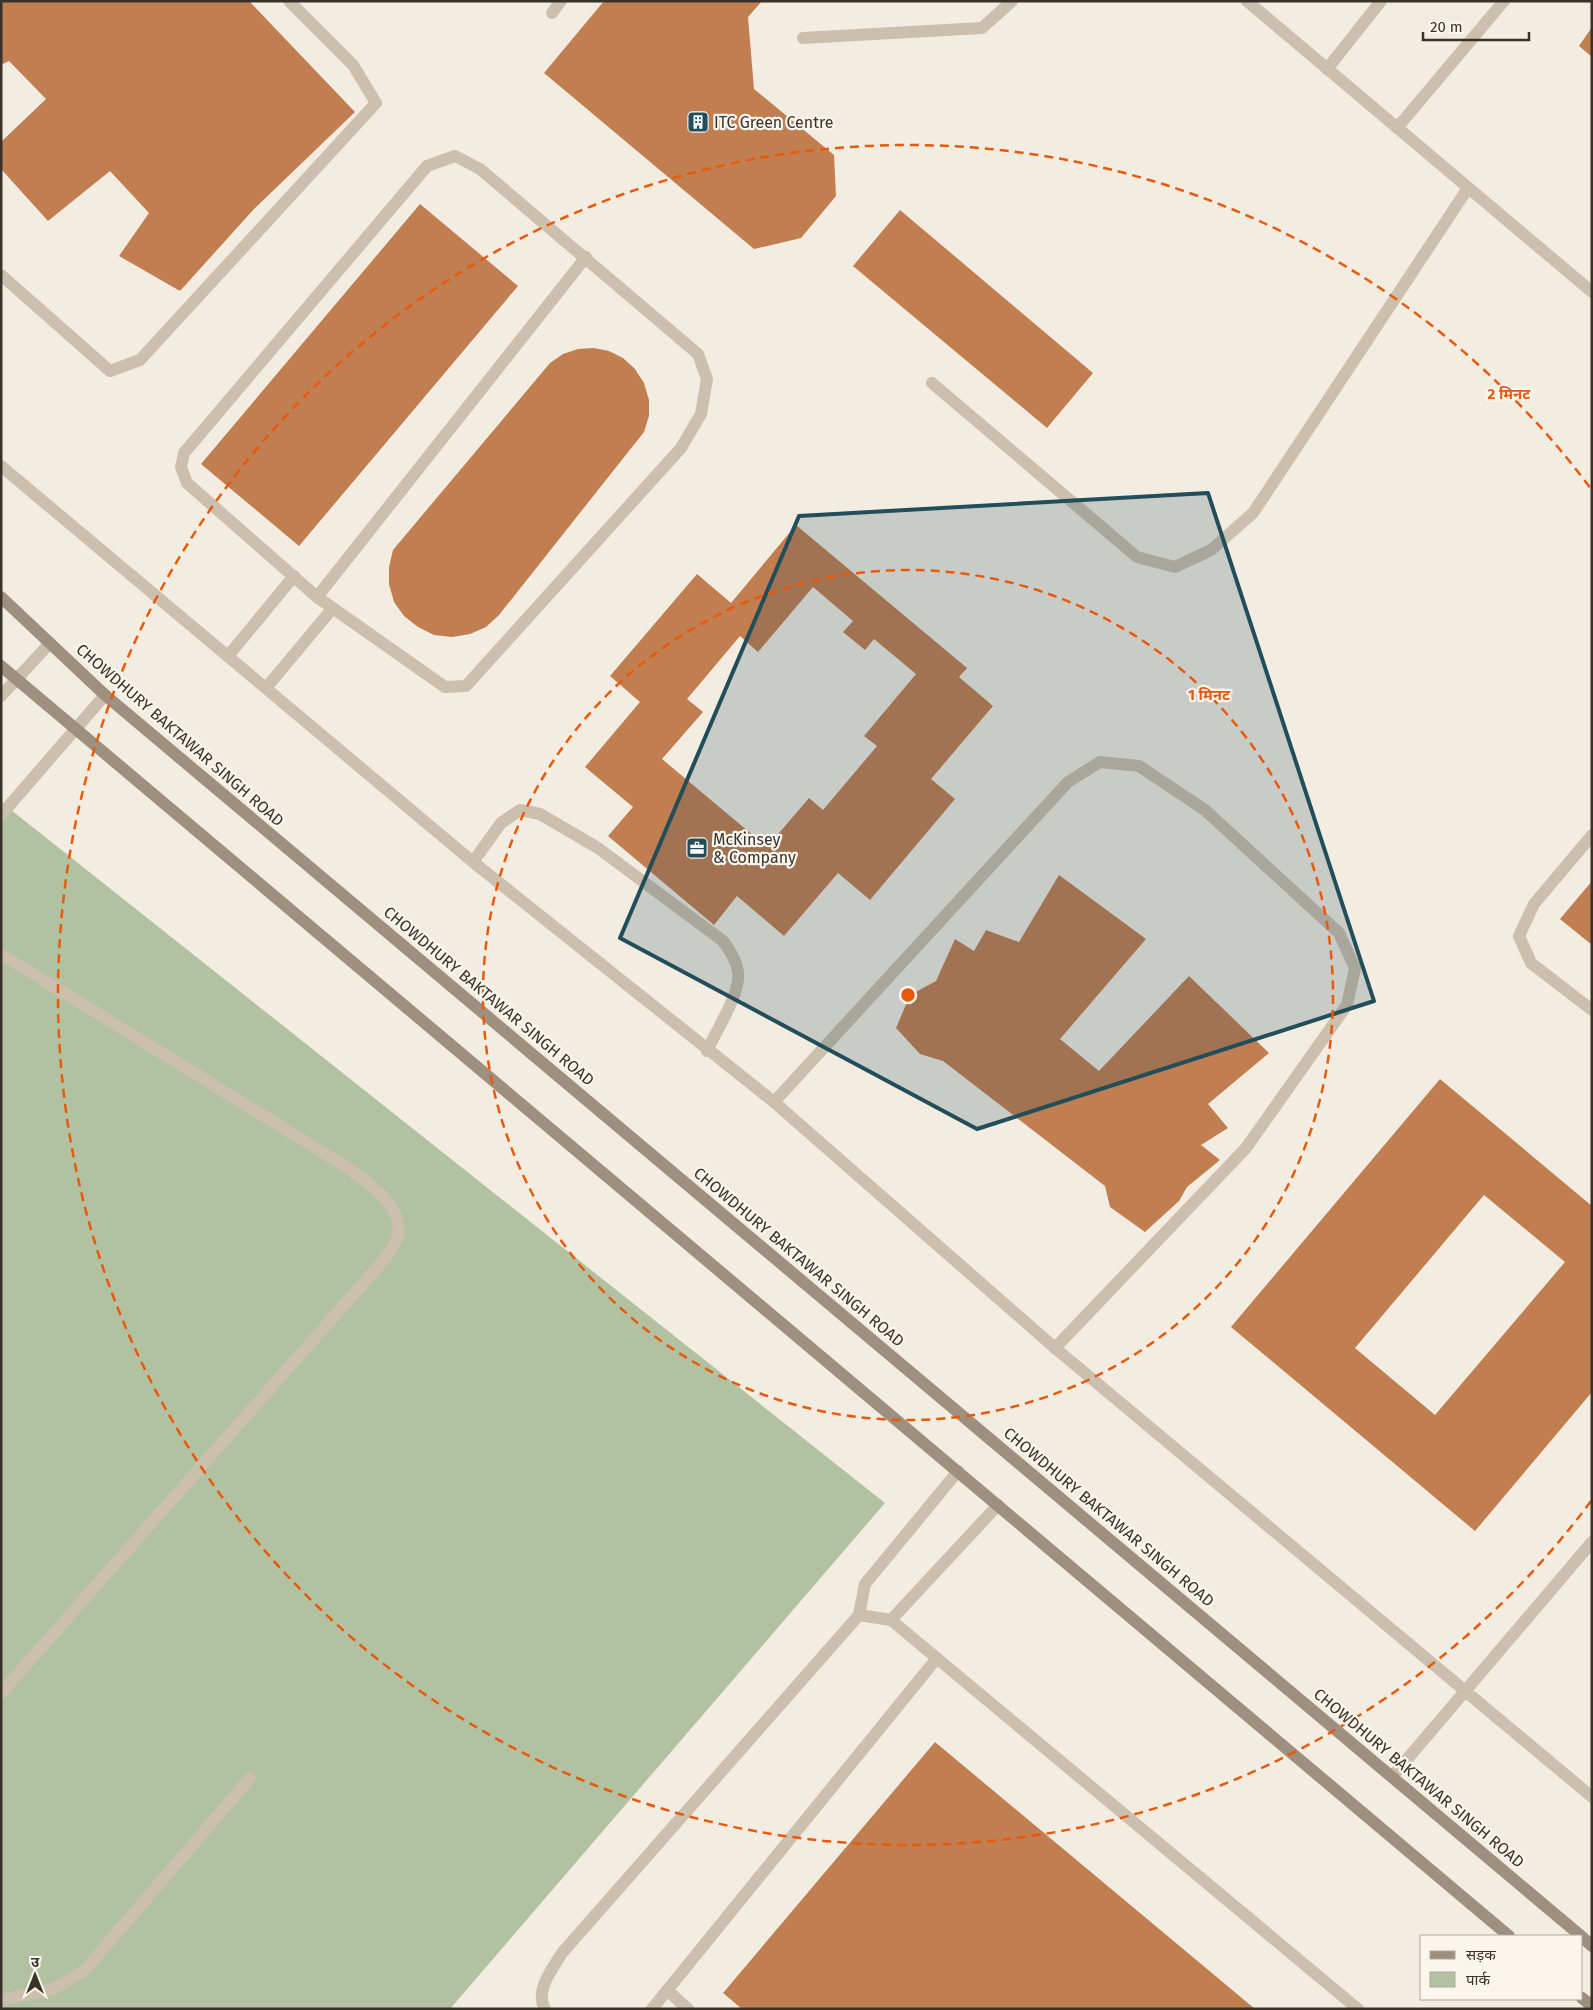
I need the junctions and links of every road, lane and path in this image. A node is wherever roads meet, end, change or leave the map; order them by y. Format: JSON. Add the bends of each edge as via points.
{"nodes":[{"id":1,"x":289,"y":1,"type":"edge"},
{"id":2,"x":561,"y":1,"type":"edge"},
{"id":3,"x":1012,"y":1,"type":"edge"},
{"id":4,"x":1247,"y":1,"type":"edge"},
{"id":5,"x":1381,"y":1,"type":"edge"},
{"id":6,"x":1504,"y":1,"type":"edge"},
{"id":7,"x":552,"y":12,"type":"dead end"},
{"id":8,"x":803,"y":38,"type":"dead end"},
{"id":9,"x":1327,"y":69,"type":"junction"},
{"id":10,"x":1397,"y":128,"type":"junction"},
{"id":11,"x":1468,"y":188,"type":"junction"},
{"id":12,"x":586,"y":257,"type":"junction"},
{"id":13,"x":1,"y":275,"type":"edge"},
{"id":14,"x":1592,"y":292,"type":"edge"},
{"id":15,"x":932,"y":383,"type":"dead end"},
{"id":16,"x":1,"y":466,"type":"edge"},
{"id":17,"x":294,"y":576,"type":"junction"},
{"id":18,"x":1,"y":597,"type":"edge"},
{"id":19,"x":317,"y":597,"type":"junction"},
{"id":20,"x":332,"y":609,"type":"junction"},
{"id":21,"x":50,"y":643,"type":"junction"},
{"id":22,"x":228,"y":656,"type":"junction"},
{"id":23,"x":1,"y":666,"type":"edge"},
{"id":24,"x":17,"y":679,"type":"junction"},
{"id":25,"x":266,"y":688,"type":"junction"},
{"id":26,"x":105,"y":695,"type":"junction"},
{"id":27,"x":1,"y":696,"type":"edge"},
{"id":28,"x":78,"y":728,"type":"junction"},
{"id":29,"x":1,"y":815,"type":"edge"},
{"id":30,"x":1592,"y":835,"type":"edge"},
{"id":31,"x":473,"y":862,"type":"junction"},
{"id":32,"x":1,"y":954,"type":"edge"},
{"id":33,"x":1592,"y":1010,"type":"edge"},
{"id":34,"x":707,"y":1050,"type":"junction"},
{"id":35,"x":774,"y":1102,"type":"junction"},
{"id":36,"x":1055,"y":1348,"type":"junction"},
{"id":37,"x":958,"y":1471,"type":"junction"},
{"id":38,"x":998,"y":1505,"type":"junction"},
{"id":39,"x":1592,"y":1542,"type":"edge"},
{"id":40,"x":859,"y":1616,"type":"junction"},
{"id":41,"x":891,"y":1620,"type":"junction"},
{"id":42,"x":937,"y":1658,"type":"junction"},
{"id":43,"x":1466,"y":1691,"type":"junction"},
{"id":44,"x":1,"y":1693,"type":"edge"},
{"id":45,"x":1392,"y":1777,"type":"junction"},
{"id":46,"x":250,"y":1778,"type":"dead end"},
{"id":47,"x":1592,"y":1797,"type":"edge"},
{"id":48,"x":1508,"y":1935,"type":"edge"},
{"id":49,"x":1579,"y":1935,"type":"edge"},
{"id":50,"x":667,"y":1990,"type":"junction"},
{"id":51,"x":1,"y":2000,"type":"edge"},
{"id":52,"x":545,"y":2009,"type":"edge"},
{"id":53,"x":652,"y":2009,"type":"edge"},
{"id":54,"x":688,"y":2009,"type":"edge"},
{"id":55,"x":1358,"y":2009,"type":"edge"}],
"edges":[{"from":1,"to":13,"type":"street","via":[[353,66],[376,103],[140,360],[110,371]]},
{"from":2,"to":7,"type":"street"},
{"from":3,"to":8,"type":"street","via":[[982,28]]},
{"from":4,"to":9,"type":"street"},
{"from":5,"to":9,"type":"street"},
{"from":6,"to":10,"type":"street"},
{"from":9,"to":10,"type":"street"},
{"from":10,"to":11,"type":"street"},
{"from":11,"to":14,"type":"street"},
{"from":11,"to":15,"type":"street","via":[[1252,513],[1211,550],[1175,567],[1137,557]]},
{"from":12,"to":17,"type":"street","via":[[480,169],[455,156],[427,166],[184,453],[181,467],[187,483]]},
{"from":12,"to":19,"type":"street"},
{"from":12,"to":20,"type":"street","via":[[698,354],[708,378],[701,414],[682,448],[466,686],[445,688]]},
{"from":16,"to":22,"type":"street"},
{"from":17,"to":19,"type":"street"},
{"from":17,"to":22,"type":"street"},
{"from":18,"to":21,"type":"main road","name":"CHOWDHURY BAKTAWAR SINGH ROAD"},
{"from":19,"to":20,"type":"street"},
{"from":20,"to":25,"type":"street"},
{"from":21,"to":24,"type":"street"},
{"from":21,"to":26,"type":"main road","name":"CHOWDHURY BAKTAWAR SINGH ROAD"},
{"from":22,"to":25,"type":"street"},
{"from":23,"to":24,"type":"main road"},
{"from":24,"to":27,"type":"street"},
{"from":24,"to":28,"type":"main road"},
{"from":25,"to":31,"type":"street"},
{"from":26,"to":28,"type":"street"},
{"from":26,"to":45,"type":"main road","name":"CHOWDHURY BAKTAWAR SINGH ROAD"},
{"from":28,"to":29,"type":"street"},
{"from":28,"to":37,"type":"main road"},
{"from":30,"to":33,"type":"street","via":[[1534,904],[1519,936],[1531,963]]},
{"from":31,"to":34,"type":"street"},
{"from":31,"to":34,"type":"street","via":[[501,823],[520,810],[540,814],[598,848],[722,941],[734,956],[738,974],[735,992]]},
{"from":32,"to":44,"type":"street","via":[[345,1166],[372,1185],[394,1210],[400,1225],[396,1241],[382,1262]]},
{"from":34,"to":35,"type":"street"},
{"from":35,"to":36,"type":"street"},
{"from":35,"to":36,"type":"street","via":[[1068,782],[1100,762],[1139,766],[1205,810],[1339,933],[1355,968],[1347,1005],[1246,1148]]},
{"from":36,"to":43,"type":"street"},
{"from":37,"to":38,"type":"main road"},
{"from":37,"to":40,"type":"street","via":[[865,1584]]},
{"from":38,"to":41,"type":"street"},
{"from":38,"to":48,"type":"main road"},
{"from":39,"to":43,"type":"street"},
{"from":40,"to":41,"type":"street"},
{"from":40,"to":52,"type":"street","via":[[562,1953],[543,1983]]},
{"from":41,"to":42,"type":"street"},
{"from":42,"to":50,"type":"street"},
{"from":42,"to":55,"type":"street"},
{"from":43,"to":45,"type":"street"},
{"from":43,"to":47,"type":"street"},
{"from":45,"to":49,"type":"main road","name":"CHOWDHURY BAKTAWAR SINGH ROAD"},
{"from":46,"to":51,"type":"street","via":[[84,1972],[53,1989]]},
{"from":50,"to":53,"type":"street"},
{"from":50,"to":54,"type":"street"}]}
